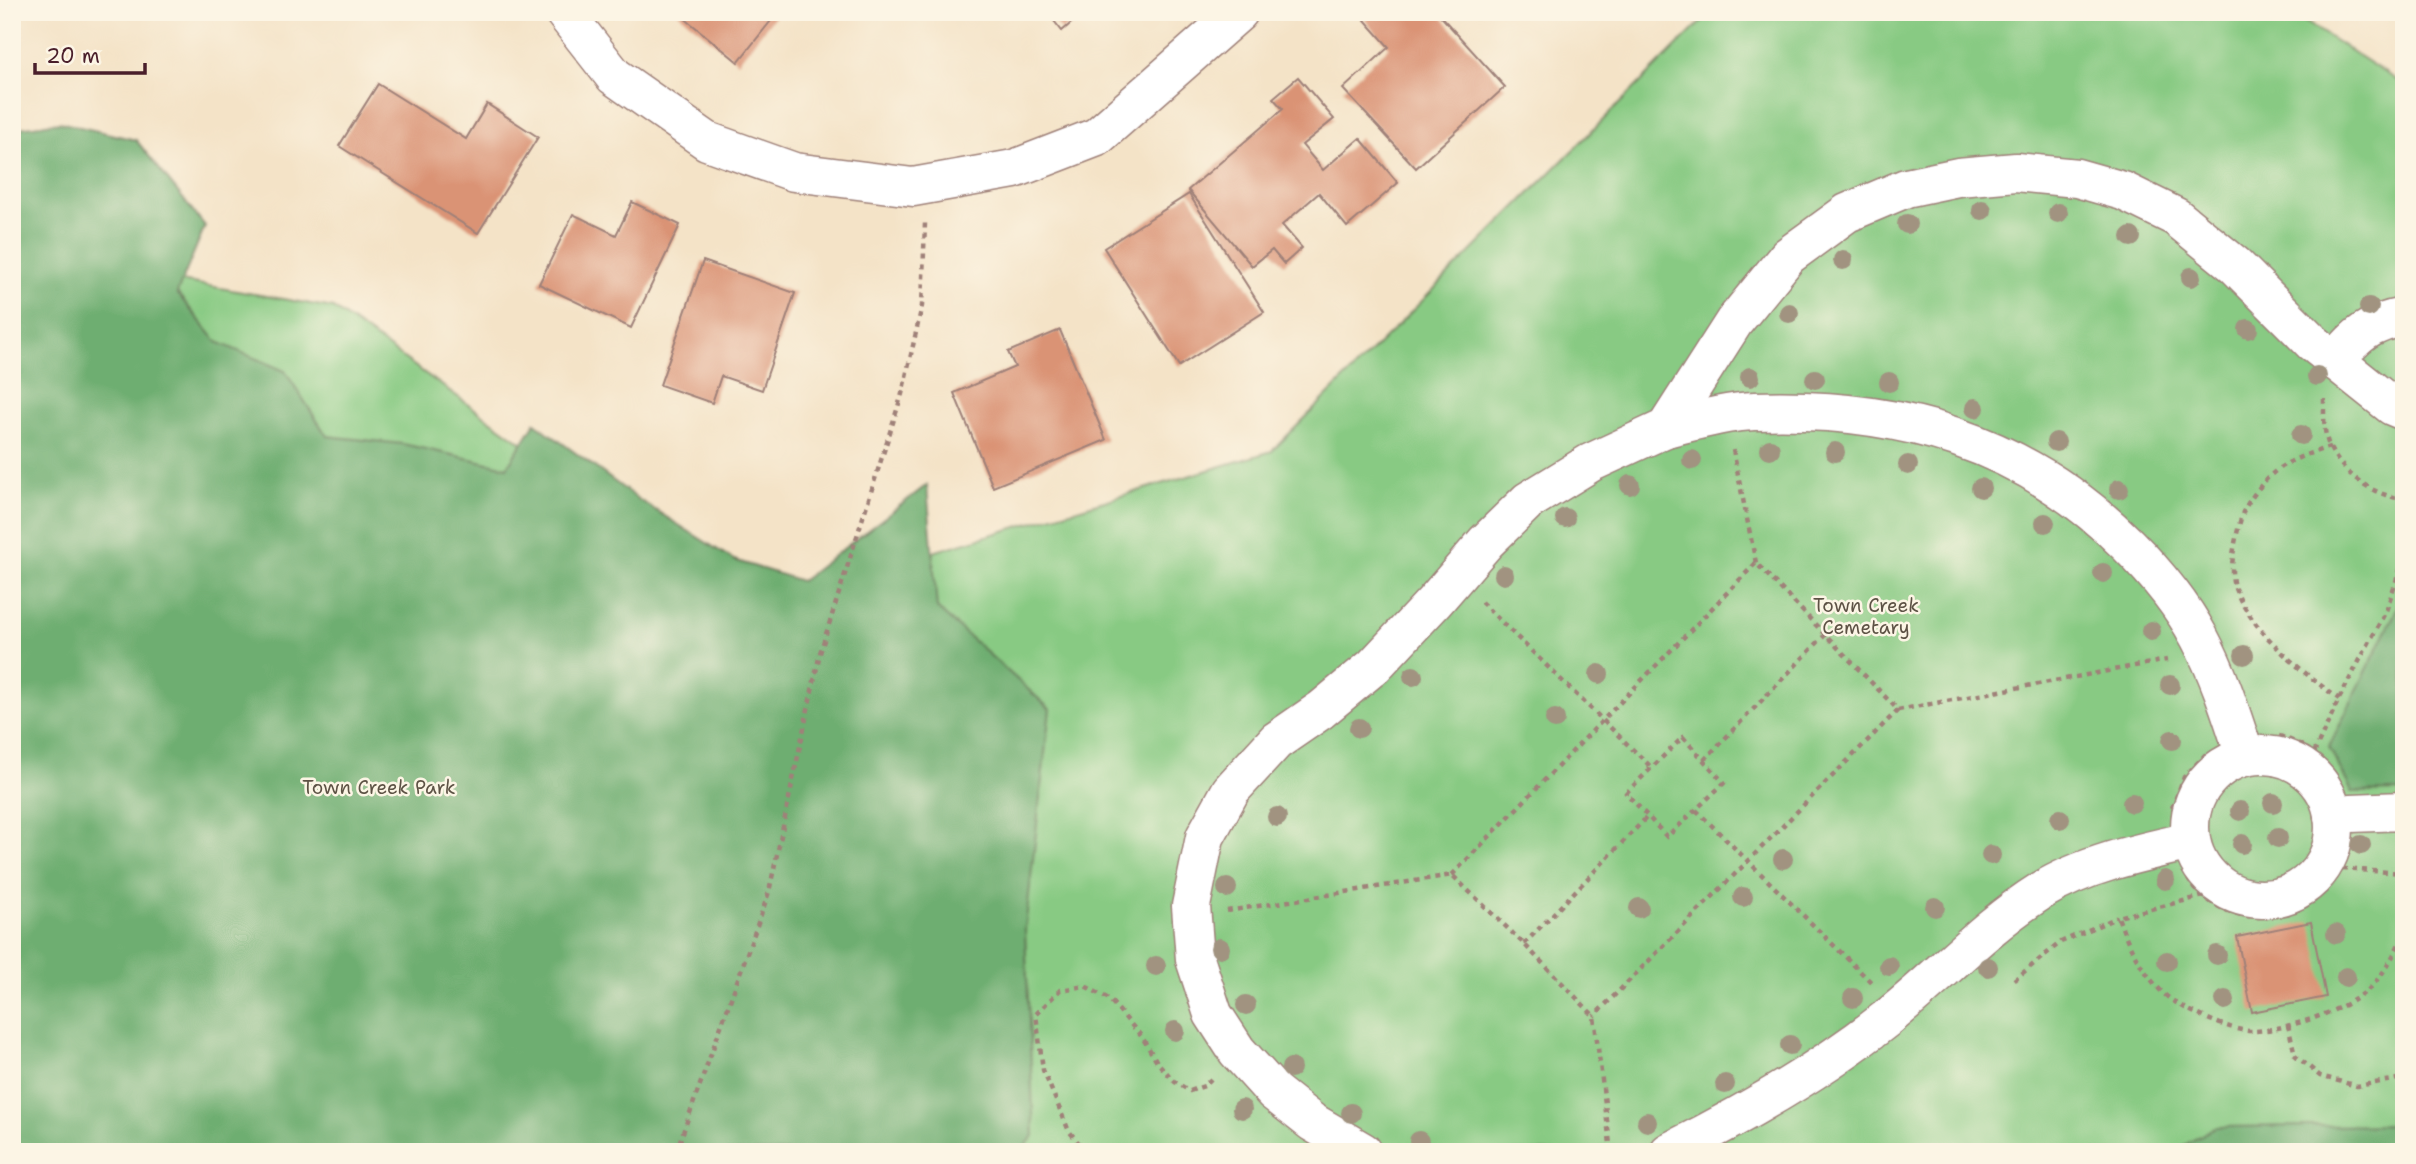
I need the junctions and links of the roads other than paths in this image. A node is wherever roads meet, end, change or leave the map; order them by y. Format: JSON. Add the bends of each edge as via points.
{"nodes":[{"id":1,"x":564,"y":12,"type":"edge"},
{"id":2,"x":1239,"y":12,"type":"edge"},
{"id":3,"x":2404,"y":317,"type":"edge"},
{"id":4,"x":2335,"y":361,"type":"junction"},
{"id":5,"x":2404,"y":411,"type":"edge"},
{"id":6,"x":1666,"y":428,"type":"junction"},
{"id":7,"x":2246,"y":746,"type":"junction"},
{"id":8,"x":2404,"y":811,"type":"edge"},
{"id":9,"x":2342,"y":814,"type":"junction"},
{"id":10,"x":2182,"y":844,"type":"junction"},
{"id":11,"x":1363,"y":1152,"type":"edge"},
{"id":12,"x":1669,"y":1152,"type":"edge"}],
"edges":[{"from":1,"to":2,"type":"street","via":[[614,76],[707,141],[794,172],[913,187],[1014,169],[1097,136]]},
{"from":3,"to":4,"type":"street","via":[[2383,321],[2355,336]]},
{"from":4,"to":5,"type":"street"},
{"from":4,"to":6,"type":"street","via":[[2235,265],[2176,217],[2123,191],[2077,178],[2016,172],[1958,177],[1906,188],[1847,213],[1788,256],[1734,322]]},
{"from":6,"to":7,"type":"street","via":[[1752,411],[1832,411],[1905,422],[1992,449],[2055,484],[2107,524],[2154,571],[2199,636]]},
{"from":6,"to":11,"type":"street","via":[[1590,463],[1528,501],[1374,666],[1276,741],[1231,790],[1205,837],[1191,917],[1195,959],[1213,1014],[1237,1051],[1274,1092],[1312,1122]]},
{"from":7,"to":9,"type":"street","via":[[2298,764]]},
{"from":7,"to":10,"type":"street","via":[[2205,782],[2193,804]]},
{"from":8,"to":9,"type":"street"},
{"from":9,"to":10,"type":"street","via":[[2323,867],[2308,884],[2266,900],[2222,888]]},
{"from":10,"to":12,"type":"street","via":[[2106,861],[2042,890],[1811,1074]]}]}
